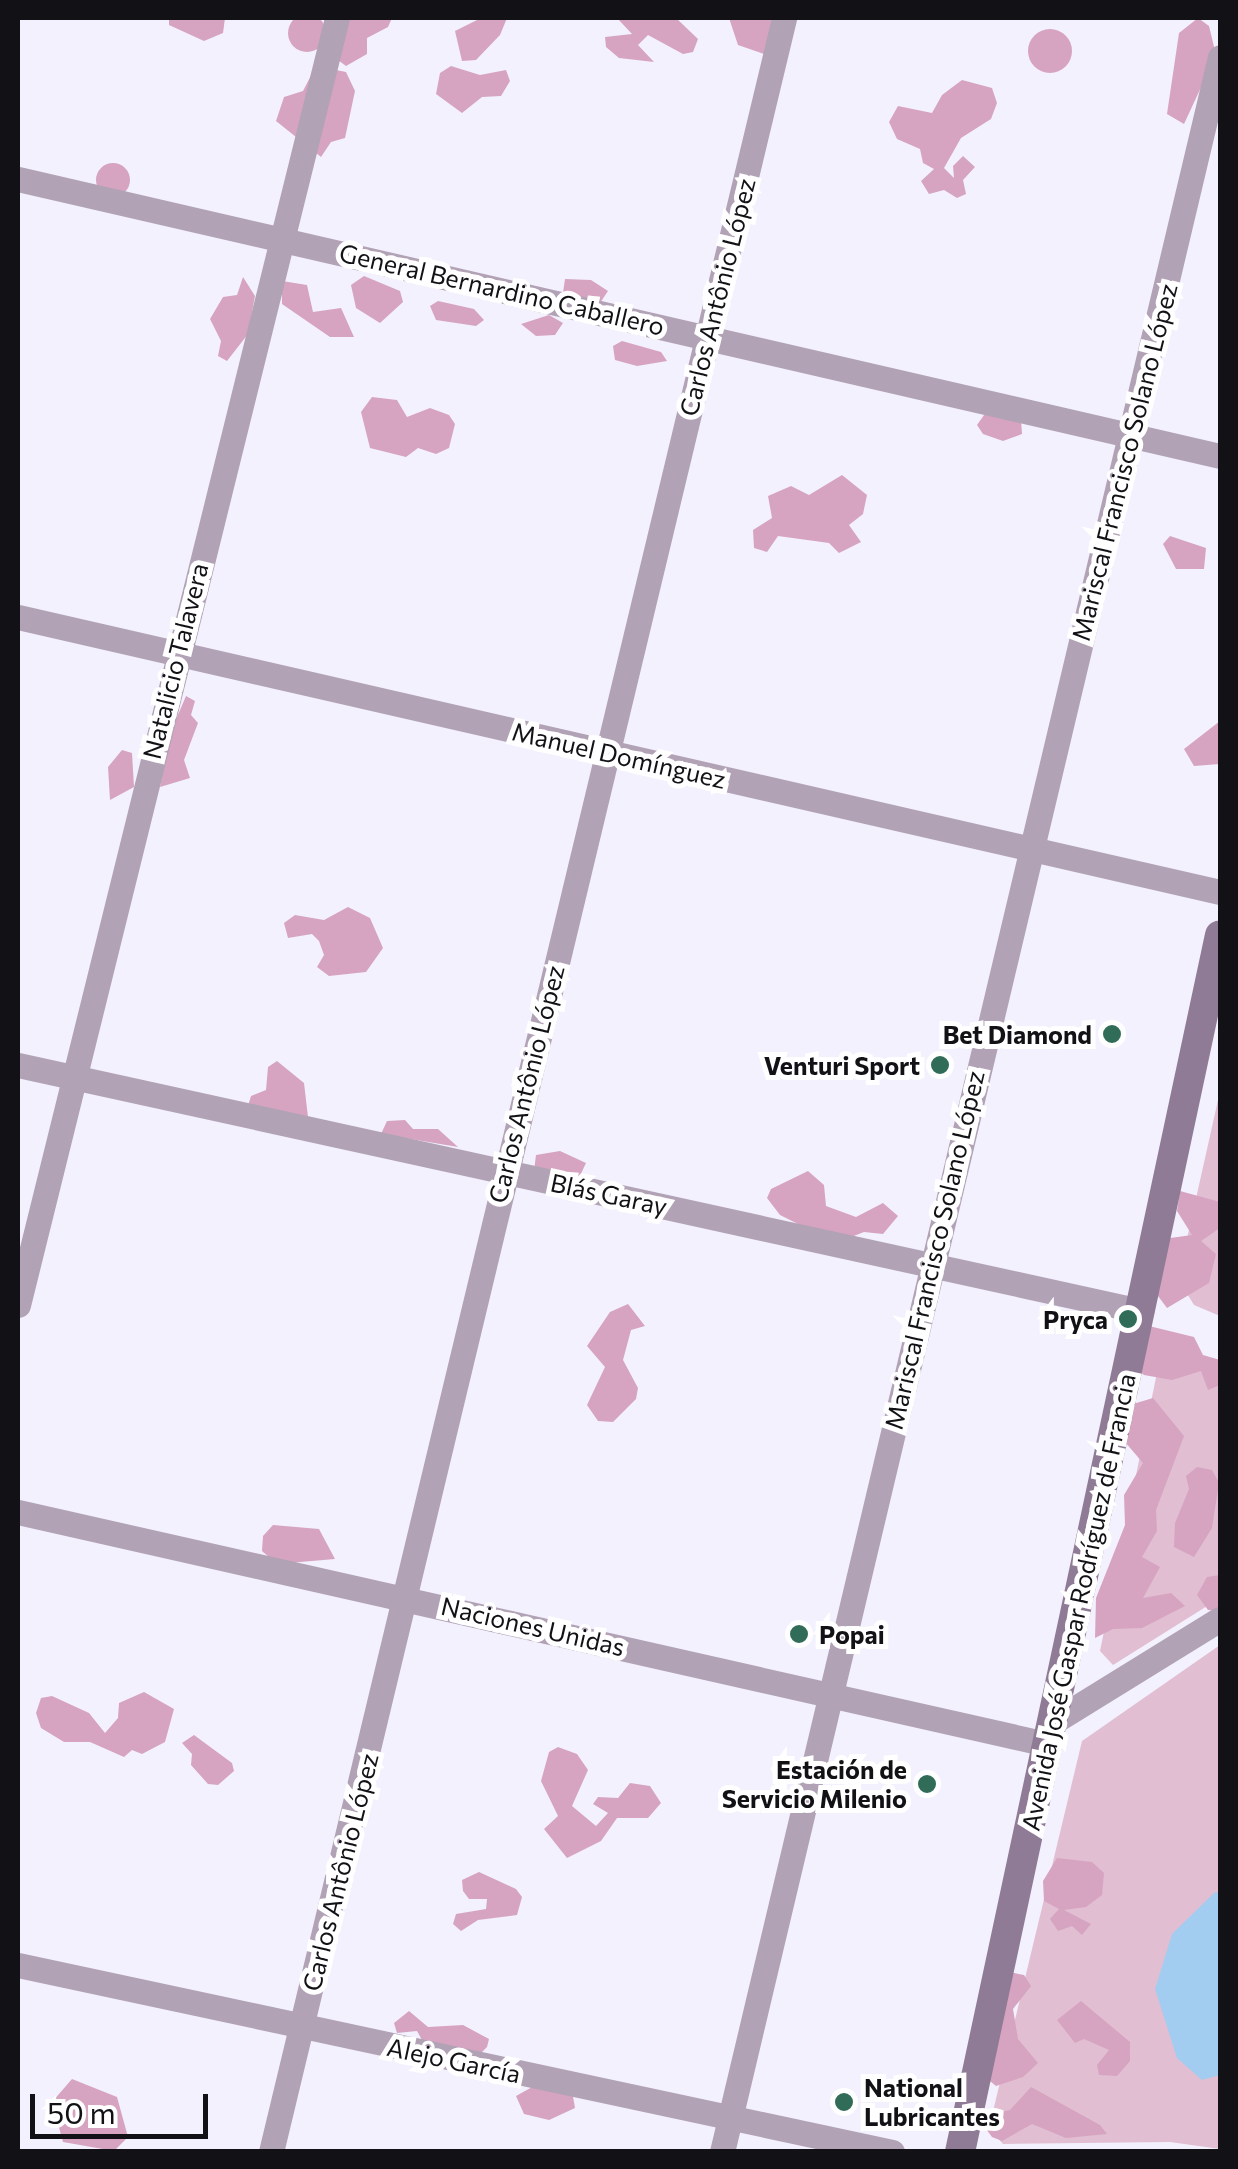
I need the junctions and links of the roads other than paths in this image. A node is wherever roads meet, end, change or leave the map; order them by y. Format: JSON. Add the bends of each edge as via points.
{"nodes":[{"id":1,"x":337,"y":18,"type":"edge"},
{"id":2,"x":784,"y":18,"type":"edge"},
{"id":3,"x":1220,"y":57,"type":"edge"},
{"id":4,"x":18,"y":179,"type":"edge"},
{"id":5,"x":280,"y":240,"type":"junction"},
{"id":6,"x":708,"y":335,"type":"junction"},
{"id":7,"x":1132,"y":433,"type":"junction"},
{"id":8,"x":1220,"y":456,"type":"edge"},
{"id":9,"x":18,"y":617,"type":"edge"},
{"id":10,"x":176,"y":654,"type":"junction"},
{"id":11,"x":606,"y":752,"type":"junction"},
{"id":12,"x":1031,"y":848,"type":"junction"},
{"id":13,"x":1220,"y":892,"type":"edge"},
{"id":14,"x":1220,"y":935,"type":"edge"},
{"id":15,"x":18,"y":1065,"type":"edge"},
{"id":16,"x":72,"y":1077,"type":"junction"},
{"id":17,"x":504,"y":1172,"type":"junction"},
{"id":18,"x":929,"y":1264,"type":"junction"},
{"id":19,"x":18,"y":1305,"type":"edge"},
{"id":20,"x":1142,"y":1311,"type":"junction"},
{"id":21,"x":18,"y":1512,"type":"edge"},
{"id":22,"x":406,"y":1597,"type":"junction"},
{"id":23,"x":1220,"y":1619,"type":"edge"},
{"id":24,"x":830,"y":1693,"type":"junction"},
{"id":25,"x":1050,"y":1733,"type":"junction"},
{"id":26,"x":18,"y":1964,"type":"edge"},
{"id":27,"x":302,"y":2027,"type":"junction"},
{"id":28,"x":730,"y":2120,"type":"junction"},
{"id":29,"x":272,"y":2152,"type":"edge"},
{"id":30,"x":722,"y":2152,"type":"edge"},
{"id":31,"x":892,"y":2152,"type":"edge"},
{"id":32,"x":960,"y":2152,"type":"edge"}],
"edges":[{"from":1,"to":5,"type":"street","name":"Natalicio Talavera"},
{"from":2,"to":6,"type":"street","name":"Carlos Antônio López"},
{"from":3,"to":7,"type":"street","name":"Mariscal Francisco Solano López"},
{"from":4,"to":5,"type":"street","name":"General Bernardino Caballero"},
{"from":5,"to":6,"type":"street","name":"General Bernardino Caballero"},
{"from":5,"to":10,"type":"street","name":"Natalicio Talavera"},
{"from":6,"to":7,"type":"street","name":"General Bernardino Caballero"},
{"from":6,"to":11,"type":"street","name":"Carlos Antônio López"},
{"from":7,"to":8,"type":"street","name":"General Bernardino Caballero"},
{"from":7,"to":12,"type":"street","name":"Mariscal Francisco Solano López"},
{"from":9,"to":10,"type":"street","name":"Manuel Domínguez"},
{"from":10,"to":11,"type":"street","name":"Manuel Domínguez"},
{"from":10,"to":16,"type":"street","name":"Natalicio Talavera"},
{"from":11,"to":12,"type":"street","name":"Manuel Domínguez"},
{"from":11,"to":17,"type":"street","name":"Carlos Antônio López"},
{"from":12,"to":13,"type":"street","name":"Manuel Domínguez"},
{"from":12,"to":18,"type":"street","name":"Mariscal Francisco Solano López"},
{"from":14,"to":20,"type":"main road","name":"Avenida José Gaspar Rodríguez de Francia"},
{"from":15,"to":16,"type":"street","name":"Blás Garay"},
{"from":16,"to":17,"type":"street","name":"Blás Garay"},
{"from":16,"to":19,"type":"street","name":"Natalicio Talavera"},
{"from":17,"to":18,"type":"street","name":"Blás Garay"},
{"from":17,"to":22,"type":"street","name":"Carlos Antônio López"},
{"from":18,"to":20,"type":"street","name":"Blás Garay"},
{"from":18,"to":24,"type":"street","name":"Mariscal Francisco Solano López"},
{"from":20,"to":25,"type":"main road","name":"Avenida José Gaspar Rodríguez de Francia"},
{"from":21,"to":22,"type":"street","name":"Naciones Unidas"},
{"from":22,"to":24,"type":"street","name":"Naciones Unidas"},
{"from":22,"to":27,"type":"street","name":"Carlos Antônio López"},
{"from":23,"to":25,"type":"street"},
{"from":24,"to":25,"type":"street","name":"Naciones Unidas"},
{"from":24,"to":28,"type":"street","name":"Mariscal Francisco Solano López"},
{"from":25,"to":32,"type":"main road","name":"Avenida José Gaspar Rodríguez de Francia"},
{"from":26,"to":27,"type":"street","name":"Alejo García"},
{"from":27,"to":28,"type":"street","name":"Alejo García"},
{"from":27,"to":29,"type":"street","name":"Carlos Antônio López"},
{"from":28,"to":30,"type":"street","name":"Mariscal Francisco Solano López"},
{"from":28,"to":31,"type":"street","name":"Alejo García"}]}
